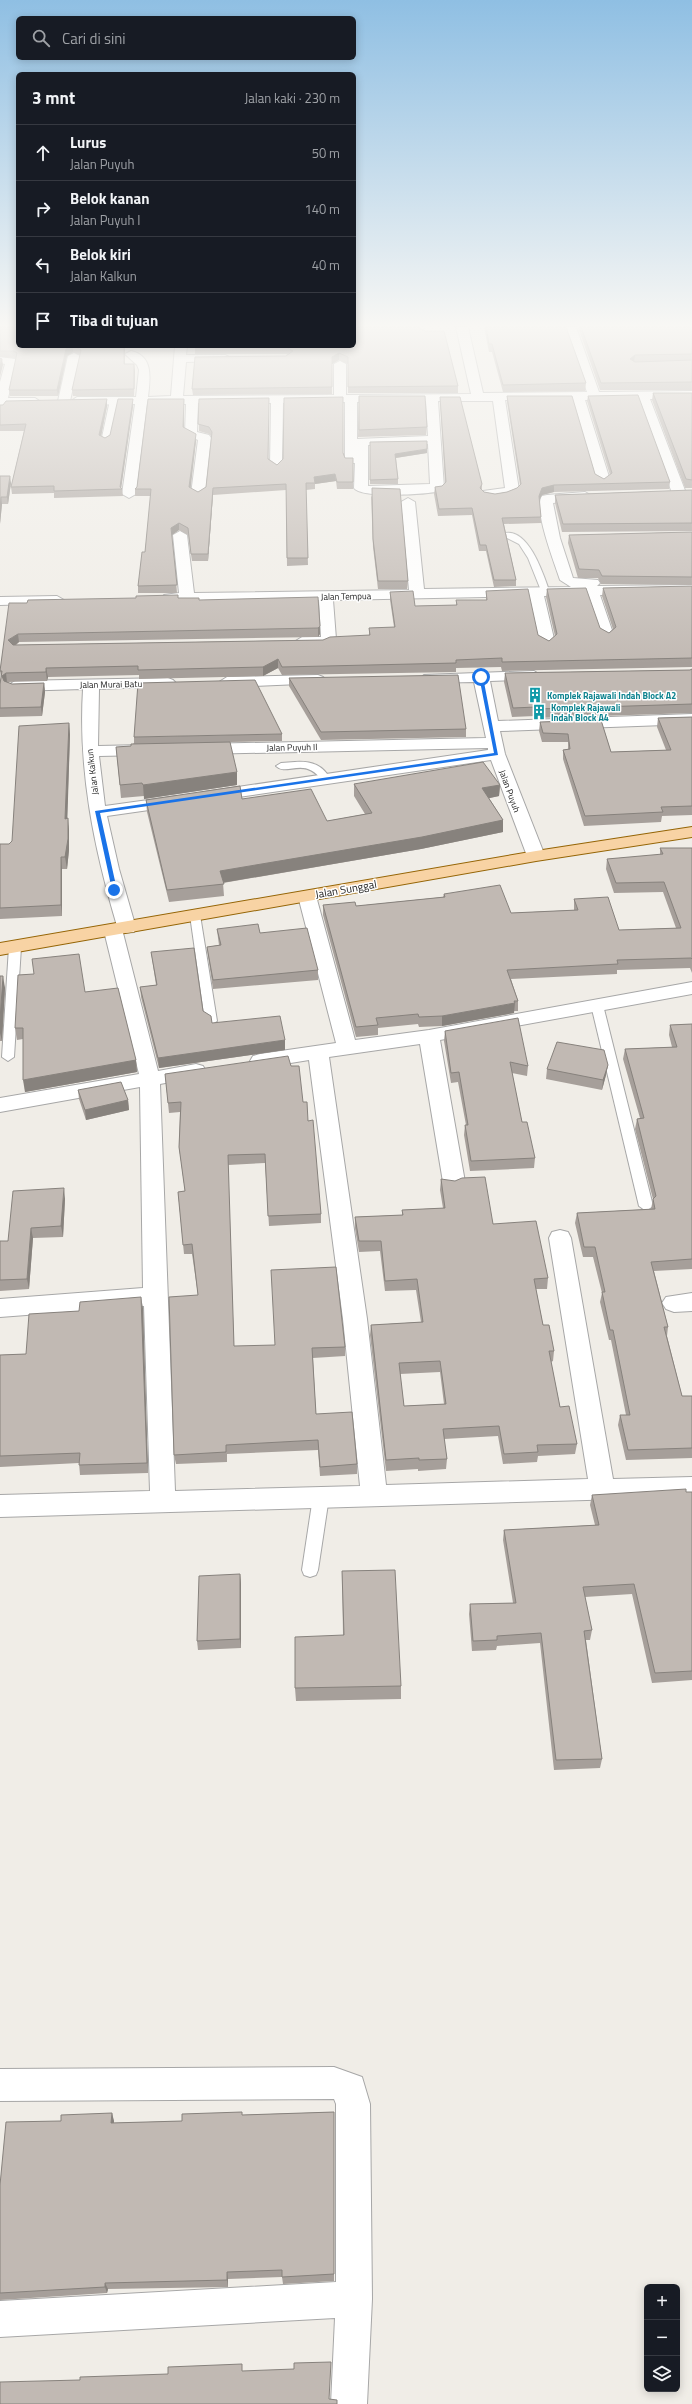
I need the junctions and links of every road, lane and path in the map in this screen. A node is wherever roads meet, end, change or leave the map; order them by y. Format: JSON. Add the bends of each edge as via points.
{"nodes":[{"id":1,"x":135,"y":439,"type":"edge"},
{"id":2,"x":205,"y":439,"type":"edge"},
{"id":3,"x":276,"y":439,"type":"edge"},
{"id":4,"x":348,"y":439,"type":"edge"},
{"id":5,"x":504,"y":439,"type":"edge"},
{"id":6,"x":591,"y":439,"type":"edge"},
{"id":7,"x":662,"y":439,"type":"edge"},
{"id":8,"x":433,"y":440,"type":"joint"},
{"id":9,"x":276,"y":466,"type":"edge"},
{"id":10,"x":603,"y":480,"type":"edge"},
{"id":11,"x":351,"y":485,"type":"edge"},
{"id":12,"x":686,"y":493,"type":"edge"},
{"id":13,"x":128,"y":494,"type":"dead end"},
{"id":14,"x":198,"y":494,"type":"edge"},
{"id":15,"x":488,"y":494,"type":"edge"},
{"id":16,"x":664,"y":494,"type":"edge"},
{"id":17,"x":601,"y":496,"type":"edge"},
{"id":18,"x":408,"y":502,"type":"dead end"},
{"id":19,"x":180,"y":535,"type":"edge"},
{"id":20,"x":508,"y":535,"type":"dead end"},
{"id":21,"x":553,"y":538,"type":"junction"},
{"id":22,"x":568,"y":538,"type":"edge"},
{"id":23,"x":692,"y":581,"type":"edge"},
{"id":24,"x":692,"y":589,"type":"edge"},
{"id":25,"x":592,"y":592,"type":"junction"},
{"id":26,"x":541,"y":593,"type":"junction"},
{"id":27,"x":417,"y":595,"type":"junction"},
{"id":28,"x":326,"y":596,"type":"junction"},
{"id":29,"x":187,"y":598,"type":"junction"},
{"id":30,"x":156,"y":599,"type":"edge"},
{"id":31,"x":70,"y":600,"type":"edge"},
{"id":32,"x":0,"y":601,"type":"edge"},
{"id":33,"x":606,"y":636,"type":"edge"},
{"id":34,"x":284,"y":642,"type":"edge"},
{"id":35,"x":547,"y":643,"type":"edge"},
{"id":36,"x":550,"y":675,"type":"edge"},
{"id":37,"x":481,"y":677,"type":"junction"},
{"id":38,"x":417,"y":678,"type":"edge"},
{"id":39,"x":330,"y":680,"type":"edge"},
{"id":40,"x":210,"y":682,"type":"edge"},
{"id":41,"x":186,"y":683,"type":"edge"},
{"id":42,"x":91,"y":685,"type":"junction"},
{"id":43,"x":13,"y":686,"type":"edge"},
{"id":44,"x":692,"y":719,"type":"edge"},
{"id":45,"x":491,"y":726,"type":"junction"},
{"id":46,"x":495,"y":748,"type":"junction"},
{"id":47,"x":161,"y":749,"type":"edge"},
{"id":48,"x":185,"y":749,"type":"edge"},
{"id":49,"x":90,"y":751,"type":"junction"},
{"id":50,"x":281,"y":766,"type":"dead end"},
{"id":51,"x":326,"y":780,"type":"junction"},
{"id":52,"x":97,"y":812,"type":"junction"},
{"id":53,"x":692,"y":832,"type":"edge"},
{"id":54,"x":536,"y":856,"type":"junction"},
{"id":55,"x":307,"y":896,"type":"junction"},
{"id":56,"x":195,"y":915,"type":"junction"},
{"id":57,"x":120,"y":929,"type":"junction"},
{"id":58,"x":7,"y":948,"type":"edge"},
{"id":59,"x":692,"y":988,"type":"edge"},
{"id":60,"x":597,"y":1005,"type":"junction"},
{"id":61,"x":211,"y":1021,"type":"edge"},
{"id":62,"x":429,"y":1036,"type":"junction"},
{"id":63,"x":347,"y":1048,"type":"junction"},
{"id":64,"x":318,"y":1052,"type":"junction"},
{"id":65,"x":8,"y":1057,"type":"dead end"},
{"id":66,"x":242,"y":1064,"type":"edge"},
{"id":67,"x":211,"y":1068,"type":"edge"},
{"id":68,"x":150,"y":1078,"type":"junction"},
{"id":69,"x":0,"y":1105,"type":"edge"},
{"id":70,"x":454,"y":1182,"type":"edge"},
{"id":71,"x":646,"y":1206,"type":"dead end"},
{"id":72,"x":560,"y":1238,"type":"dead end"},
{"id":73,"x":155,"y":1296,"type":"junction"},
{"id":74,"x":0,"y":1308,"type":"edge"},
{"id":75,"x":692,"y":1487,"type":"edge"},
{"id":76,"x":602,"y":1489,"type":"junction"},
{"id":77,"x":374,"y":1495,"type":"junction"},
{"id":78,"x":321,"y":1497,"type":"junction"},
{"id":79,"x":163,"y":1502,"type":"junction"},
{"id":80,"x":0,"y":1506,"type":"edge"},
{"id":81,"x":310,"y":1570,"type":"dead end"},
{"id":82,"x":0,"y":2085,"type":"edge"},
{"id":83,"x":354,"y":2299,"type":"junction"},
{"id":84,"x":0,"y":2319,"type":"edge"},
{"id":85,"x":349,"y":2404,"type":"edge"}],
"edges":[{"from":1,"to":13,"type":"street"},
{"from":2,"to":14,"type":"street"},
{"from":3,"to":9,"type":"street"},
{"from":4,"to":11,"type":"street"},
{"from":5,"to":15,"type":"street","via":[[512,490]]},
{"from":6,"to":10,"type":"street"},
{"from":7,"to":12,"type":"street"},
{"from":8,"to":8,"type":"street","via":[[436,489],[370,491],[361,488],[362,441]]},
{"from":12,"to":16,"type":"street"},
{"from":17,"to":21,"type":"street","via":[[547,499]]},
{"from":18,"to":27,"type":"street"},
{"from":19,"to":29,"type":"street"},
{"from":20,"to":26,"type":"lane","via":[[522,542],[532,558]]},
{"from":21,"to":22,"type":"street"},
{"from":21,"to":23,"type":"street","via":[[567,580],[574,583]]},
{"from":24,"to":25,"type":"street","name":"Jalan Tempua"},
{"from":25,"to":26,"type":"street","name":"Jalan Tempua"},
{"from":25,"to":33,"type":"street"},
{"from":26,"to":27,"type":"street","name":"Jalan Tempua"},
{"from":26,"to":35,"type":"street"},
{"from":27,"to":28,"type":"street","name":"Jalan Tempua"},
{"from":28,"to":29,"type":"street","name":"Jalan Tempua"},
{"from":28,"to":34,"type":"street","via":[[329,639],[323,642]]},
{"from":29,"to":30,"type":"street","name":"Jalan Tempua"},
{"from":31,"to":32,"type":"street"},
{"from":36,"to":37,"type":"street"},
{"from":37,"to":38,"type":"street"},
{"from":37,"to":45,"type":"street","name":"Jalan Puyuh"},
{"from":39,"to":40,"type":"street"},
{"from":41,"to":42,"type":"street","name":"Jalan Murai Batu"},
{"from":42,"to":43,"type":"street","name":"Jalan Murai Batu"},
{"from":42,"to":49,"type":"street","name":"Jalan Kalkun","via":[[88,710]]},
{"from":44,"to":45,"type":"street"},
{"from":45,"to":46,"type":"street","name":"Jalan Puyuh"},
{"from":46,"to":48,"type":"street","name":"Jalan Puyuh II"},
{"from":46,"to":51,"type":"street"},
{"from":46,"to":54,"type":"street","name":"Jalan Puyuh"},
{"from":47,"to":49,"type":"street"},
{"from":49,"to":52,"type":"street","name":"Jalan Kalkun"},
{"from":50,"to":51,"type":"lane","via":[[313,765],[322,770]]},
{"from":51,"to":52,"type":"street"},
{"from":52,"to":57,"type":"street","name":"Jalan Kalkun"},
{"from":53,"to":54,"type":"main road","name":"Jalan Sunggal"},
{"from":54,"to":55,"type":"main road","name":"Jalan Sunggal"},
{"from":55,"to":56,"type":"main road","name":"Jalan Sunggal"},
{"from":55,"to":63,"type":"street"},
{"from":56,"to":57,"type":"main road","name":"Jalan Sunggal"},
{"from":56,"to":61,"type":"lane"},
{"from":57,"to":58,"type":"main road","name":"Jalan Sunggal"},
{"from":57,"to":68,"type":"street","name":"Jalan Kalkun"},
{"from":58,"to":65,"type":"lane"},
{"from":59,"to":60,"type":"street"},
{"from":60,"to":62,"type":"street"},
{"from":60,"to":71,"type":"lane"},
{"from":62,"to":63,"type":"street"},
{"from":62,"to":70,"type":"street"},
{"from":63,"to":64,"type":"street"},
{"from":64,"to":66,"type":"street"},
{"from":64,"to":77,"type":"street","via":[[355,1319]]},
{"from":67,"to":68,"type":"street"},
{"from":68,"to":69,"type":"street"},
{"from":68,"to":73,"type":"street","name":"Jalan Kalkun"},
{"from":72,"to":76,"type":"street"},
{"from":73,"to":74,"type":"street"},
{"from":73,"to":79,"type":"street","name":"Jalan Kalkun"},
{"from":75,"to":76,"type":"street"},
{"from":76,"to":77,"type":"street"},
{"from":77,"to":78,"type":"street"},
{"from":78,"to":79,"type":"street"},
{"from":78,"to":81,"type":"lane"},
{"from":79,"to":80,"type":"street"},
{"from":82,"to":83,"type":"street","via":[[334,2083],[350,2089],[353,2104]]},
{"from":83,"to":84,"type":"street"},
{"from":83,"to":85,"type":"street"}]}
